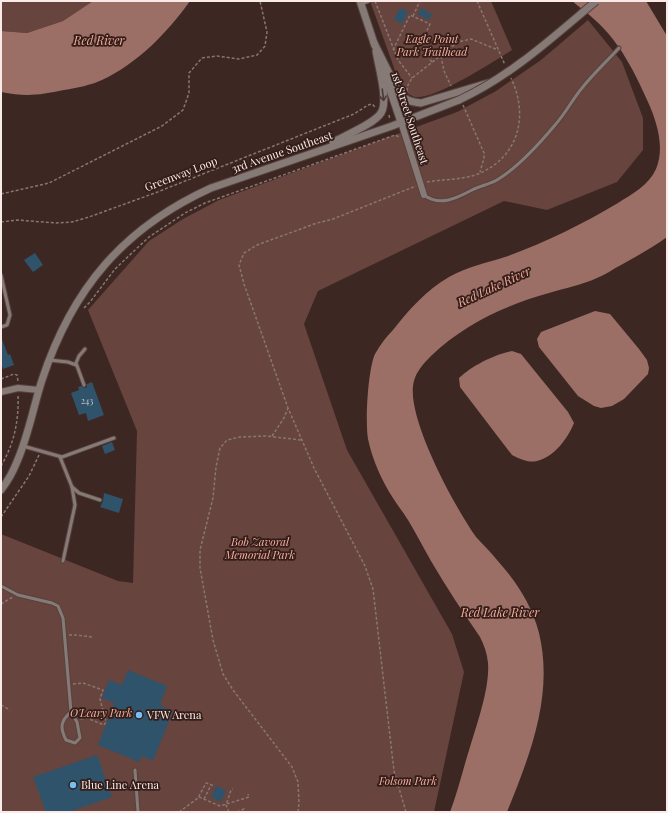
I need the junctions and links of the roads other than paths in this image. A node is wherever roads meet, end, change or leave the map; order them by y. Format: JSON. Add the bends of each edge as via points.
{"nodes":[{"id":1,"x":369,"y":1,"type":"edge"},
{"id":2,"x":596,"y":1,"type":"edge"},
{"id":3,"x":360,"y":2,"type":"edge"},
{"id":4,"x":374,"y":43,"type":"junction"},
{"id":5,"x":619,"y":48,"type":"dead end"},
{"id":6,"x":494,"y":81,"type":"junction"},
{"id":7,"x":401,"y":122,"type":"junction"},
{"id":8,"x":312,"y":153,"type":"junction"},
{"id":9,"x":424,"y":195,"type":"joint"},
{"id":10,"x":1,"y":276,"type":"edge"},
{"id":11,"x":1,"y":327,"type":"edge"},
{"id":12,"x":85,"y":349,"type":"dead end"},
{"id":13,"x":49,"y":360,"type":"junction"},
{"id":14,"x":76,"y":365,"type":"junction"},
{"id":15,"x":84,"y":385,"type":"dead end"},
{"id":16,"x":39,"y":390,"type":"junction"},
{"id":17,"x":1,"y":392,"type":"edge"},
{"id":18,"x":114,"y":438,"type":"dead end"},
{"id":19,"x":23,"y":446,"type":"junction"},
{"id":20,"x":60,"y":457,"type":"junction"},
{"id":21,"x":72,"y":487,"type":"junction"},
{"id":22,"x":1,"y":490,"type":"edge"},
{"id":23,"x":100,"y":500,"type":"dead end"},
{"id":24,"x":63,"y":561,"type":"dead end"},
{"id":25,"x":1,"y":586,"type":"edge"},
{"id":26,"x":71,"y":712,"type":"junction"},
{"id":27,"x":135,"y":770,"type":"dead end"},
{"id":28,"x":138,"y":812,"type":"edge"}],
"edges":[{"from":1,"to":3,"type":"lane"},
{"from":2,"to":6,"type":"street","name":"3rd Avenue Southeast","bridge":true,"via":[[534,54]]},
{"from":3,"to":4,"type":"street","name":"1st Street Southeast"},
{"from":4,"to":6,"type":"street","bridge":true,"via":[[399,93],[411,102],[421,103]]},
{"from":4,"to":7,"type":"street","name":"1st Street Southeast"},
{"from":4,"to":8,"type":"street","one_way":true,"via":[[383,92],[382,112],[376,119]]},
{"from":5,"to":9,"type":"lane","via":[[582,87],[555,125],[518,164],[497,180],[457,198],[437,201],[430,200]]},
{"from":6,"to":7,"type":"street","name":"3rd Avenue Southeast","bridge":true,"via":[[459,100]]},
{"from":7,"to":8,"type":"street","name":"3rd Avenue Southeast"},
{"from":7,"to":9,"type":"street","name":"1st Street Southeast"},
{"from":8,"to":13,"type":"street","name":"3rd Avenue Southeast","via":[[188,198],[144,227],[119,249],[89,284],[66,320]]},
{"from":10,"to":11,"type":"lane","via":[[10,314],[7,325]]},
{"from":12,"to":14,"type":"lane","via":[[77,359]]},
{"from":13,"to":14,"type":"lane"},
{"from":13,"to":16,"type":"street","name":"3rd Avenue Southeast"},
{"from":14,"to":15,"type":"lane"},
{"from":16,"to":17,"type":"street","via":[[18,388]]},
{"from":16,"to":19,"type":"street","name":"3rd Avenue Southeast"},
{"from":18,"to":20,"type":"lane"},
{"from":19,"to":20,"type":"lane"},
{"from":19,"to":22,"type":"street","name":"3rd Avenue Southeast","via":[[14,470]]},
{"from":20,"to":21,"type":"lane"},
{"from":21,"to":23,"type":"lane","via":[[79,493]]},
{"from":21,"to":24,"type":"lane","via":[[75,505]]},
{"from":25,"to":26,"type":"lane","via":[[18,595],[58,606],[64,618]]},
{"from":26,"to":26,"type":"lane","via":[[76,720],[80,738],[75,743],[66,740],[62,725],[64,718]]},
{"from":27,"to":28,"type":"lane"}]}
